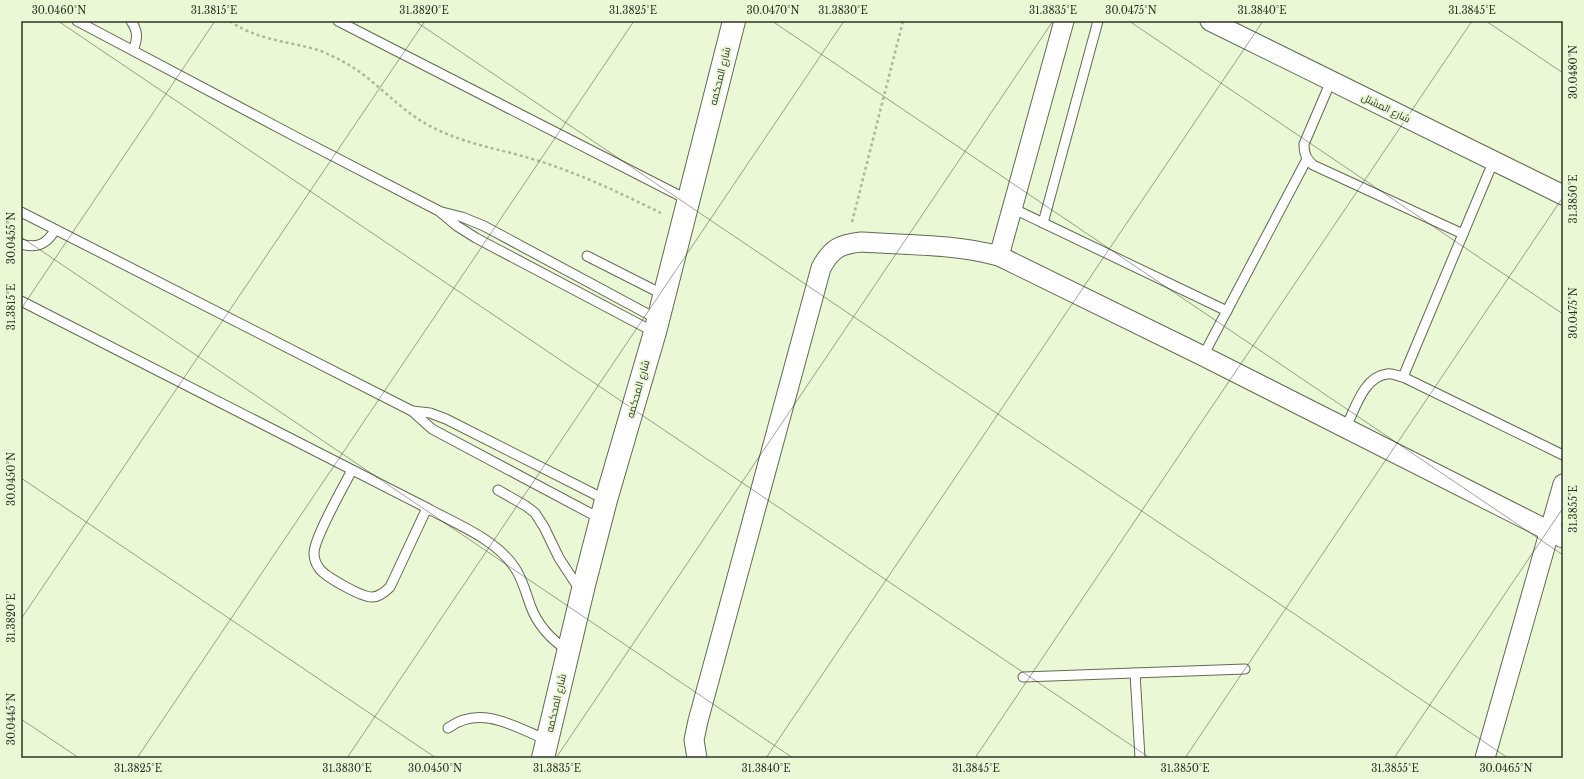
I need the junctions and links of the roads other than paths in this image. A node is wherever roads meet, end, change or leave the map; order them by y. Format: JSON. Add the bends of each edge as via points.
{"nodes":[{"id":1,"x":77,"y":21,"type":"edge"},
{"id":2,"x":131,"y":21,"type":"edge"},
{"id":3,"x":338,"y":21,"type":"edge"},
{"id":4,"x":734,"y":21,"type":"edge"},
{"id":5,"x":1064,"y":21,"type":"edge"},
{"id":6,"x":1098,"y":21,"type":"edge"},
{"id":7,"x":1210,"y":21,"type":"edge"},
{"id":8,"x":133,"y":50,"type":"junction"},
{"id":9,"x":1331,"y":81,"type":"junction"},
{"id":10,"x":1307,"y":160,"type":"junction"},
{"id":11,"x":1494,"y":160,"type":"junction"},
{"id":12,"x":1563,"y":194,"type":"edge"},
{"id":13,"x":688,"y":200,"type":"junction"},
{"id":14,"x":1012,"y":208,"type":"junction"},
{"id":15,"x":439,"y":211,"type":"junction"},
{"id":16,"x":21,"y":212,"type":"edge"},
{"id":17,"x":1043,"y":223,"type":"junction"},
{"id":18,"x":55,"y":230,"type":"junction"},
{"id":19,"x":1463,"y":234,"type":"junction"},
{"id":20,"x":21,"y":244,"type":"edge"},
{"id":21,"x":587,"y":256,"type":"dead end"},
{"id":22,"x":999,"y":256,"type":"junction"},
{"id":23,"x":664,"y":295,"type":"junction"},
{"id":24,"x":21,"y":301,"type":"edge"},
{"id":25,"x":1227,"y":311,"type":"junction"},
{"id":26,"x":656,"y":326,"type":"junction"},
{"id":27,"x":1203,"y":356,"type":"junction"},
{"id":28,"x":1403,"y":377,"type":"junction"},
{"id":29,"x":412,"y":411,"type":"junction"},
{"id":30,"x":1345,"y":429,"type":"junction"},
{"id":31,"x":1563,"y":455,"type":"edge"},
{"id":32,"x":352,"y":470,"type":"junction"},
{"id":33,"x":1563,"y":484,"type":"edge"},
{"id":34,"x":498,"y":490,"type":"dead end"},
{"id":35,"x":427,"y":508,"type":"junction"},
{"id":36,"x":604,"y":510,"type":"junction"},
{"id":37,"x":1556,"y":535,"type":"edge"},
{"id":38,"x":582,"y":593,"type":"junction"},
{"id":39,"x":569,"y":651,"type":"junction"},
{"id":40,"x":1245,"y":669,"type":"dead end"},
{"id":41,"x":1135,"y":673,"type":"junction"},
{"id":42,"x":1023,"y":677,"type":"dead end"},
{"id":43,"x":448,"y":728,"type":"dead end"},
{"id":44,"x":545,"y":749,"type":"edge"},
{"id":45,"x":697,"y":758,"type":"edge"},
{"id":46,"x":1140,"y":758,"type":"edge"},
{"id":47,"x":1485,"y":758,"type":"edge"}],
"edges":[{"from":1,"to":8,"type":"lane"},
{"from":2,"to":8,"type":"lane","via":[[137,30]]},
{"from":3,"to":13,"type":"lane"},
{"from":4,"to":13,"type":"street","name":"شارع المحكمه"},
{"from":5,"to":14,"type":"street"},
{"from":6,"to":17,"type":"lane"},
{"from":7,"to":9,"type":"street","name":"شارع المشتل"},
{"from":8,"to":15,"type":"lane"},
{"from":9,"to":10,"type":"lane","via":[[1304,144]]},
{"from":9,"to":11,"type":"street","name":"شارع المشتل"},
{"from":10,"to":19,"type":"lane"},
{"from":10,"to":25,"type":"lane"},
{"from":11,"to":12,"type":"street","name":"شارع المشتل"},
{"from":11,"to":19,"type":"lane"},
{"from":13,"to":23,"type":"street","name":"شارع المحكمه"},
{"from":14,"to":17,"type":"lane"},
{"from":14,"to":22,"type":"street"},
{"from":15,"to":26,"type":"lane","via":[[476,238]]},
{"from":15,"to":26,"type":"lane","via":[[484,226]]},
{"from":16,"to":18,"type":"lane"},
{"from":17,"to":25,"type":"lane"},
{"from":18,"to":20,"type":"lane","via":[[45,243],[37,246]]},
{"from":18,"to":29,"type":"lane"},
{"from":19,"to":28,"type":"lane"},
{"from":21,"to":23,"type":"lane"},
{"from":22,"to":27,"type":"street"},
{"from":22,"to":45,"type":"street","via":[[978,250],[861,242],[847,244],[827,257],[821,268],[698,721],[694,740]]},
{"from":23,"to":26,"type":"street","name":"شارع المحكمه"},
{"from":24,"to":32,"type":"lane"},
{"from":25,"to":27,"type":"lane"},
{"from":26,"to":36,"type":"street","name":"شارع المحكمه"},
{"from":27,"to":30,"type":"street"},
{"from":28,"to":30,"type":"lane","via":[[1389,373],[1376,377],[1366,387]]},
{"from":28,"to":31,"type":"lane"},
{"from":29,"to":36,"type":"lane","via":[[432,429]]},
{"from":29,"to":36,"type":"lane","via":[[446,418]]},
{"from":30,"to":37,"type":"street"},
{"from":32,"to":35,"type":"lane"},
{"from":32,"to":35,"type":"lane","via":[[317,540],[314,554],[319,568],[324,573],[360,594],[378,596],[390,587]]},
{"from":33,"to":37,"type":"street"},
{"from":34,"to":38,"type":"lane","via":[[535,513],[559,558]]},
{"from":35,"to":39,"type":"lane","via":[[487,541],[508,557],[522,580],[538,621],[557,643]]},
{"from":36,"to":38,"type":"street","name":"شارع المحكمه"},
{"from":37,"to":47,"type":"street"},
{"from":38,"to":39,"type":"street","name":"شارع المحكمه"},
{"from":39,"to":44,"type":"street","name":"شارع المحكمه"},
{"from":40,"to":41,"type":"lane"},
{"from":41,"to":42,"type":"lane"},
{"from":41,"to":46,"type":"lane"},
{"from":43,"to":44,"type":"lane","via":[[464,719],[486,717],[498,720]]}]}
